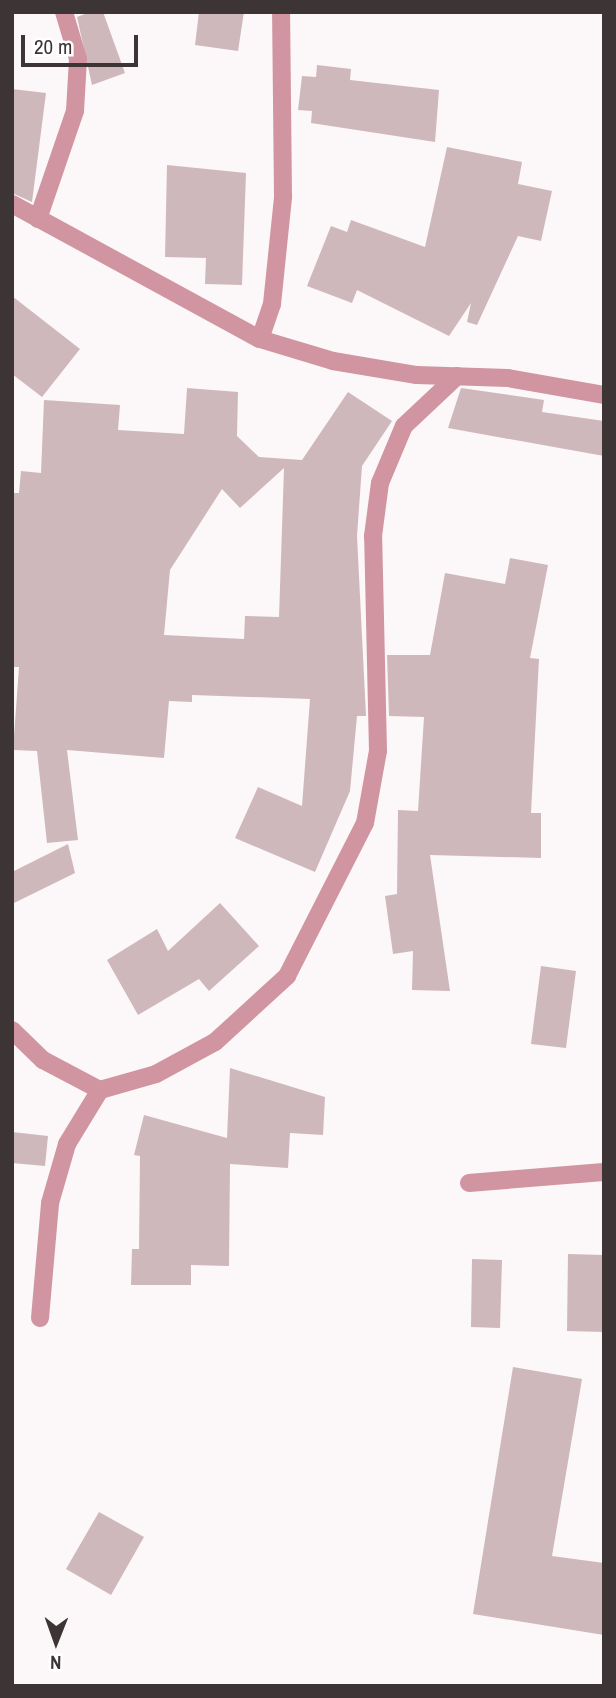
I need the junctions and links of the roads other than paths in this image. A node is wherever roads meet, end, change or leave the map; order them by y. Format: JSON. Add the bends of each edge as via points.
{"nodes":[{"id":1,"x":64,"y":12,"type":"edge"},
{"id":2,"x":281,"y":12,"type":"edge"},
{"id":3,"x":12,"y":204,"type":"edge"},
{"id":4,"x":38,"y":219,"type":"junction"},
{"id":5,"x":260,"y":340,"type":"junction"},
{"id":6,"x":457,"y":376,"type":"junction"},
{"id":7,"x":604,"y":395,"type":"edge"},
{"id":8,"x":12,"y":1030,"type":"edge"},
{"id":9,"x":100,"y":1090,"type":"junction"},
{"id":10,"x":604,"y":1172,"type":"edge"},
{"id":11,"x":468,"y":1183,"type":"dead end"},
{"id":12,"x":40,"y":1318,"type":"dead end"}],
"edges":[{"from":1,"to":4,"type":"street","via":[[78,59],[75,111]]},
{"from":2,"to":5,"type":"street","via":[[283,198],[272,304]]},
{"from":3,"to":4,"type":"street"},
{"from":4,"to":5,"type":"street"},
{"from":5,"to":6,"type":"street","via":[[333,361]]},
{"from":6,"to":7,"type":"street","via":[[508,378]]},
{"from":6,"to":9,"type":"street","via":[[404,426],[380,483],[373,536],[378,751],[365,823],[335,891],[287,976],[215,1042],[156,1074]]},
{"from":8,"to":9,"type":"street","via":[[43,1060]]},
{"from":9,"to":12,"type":"street","via":[[67,1144],[50,1203]]},
{"from":10,"to":11,"type":"street"}]}
